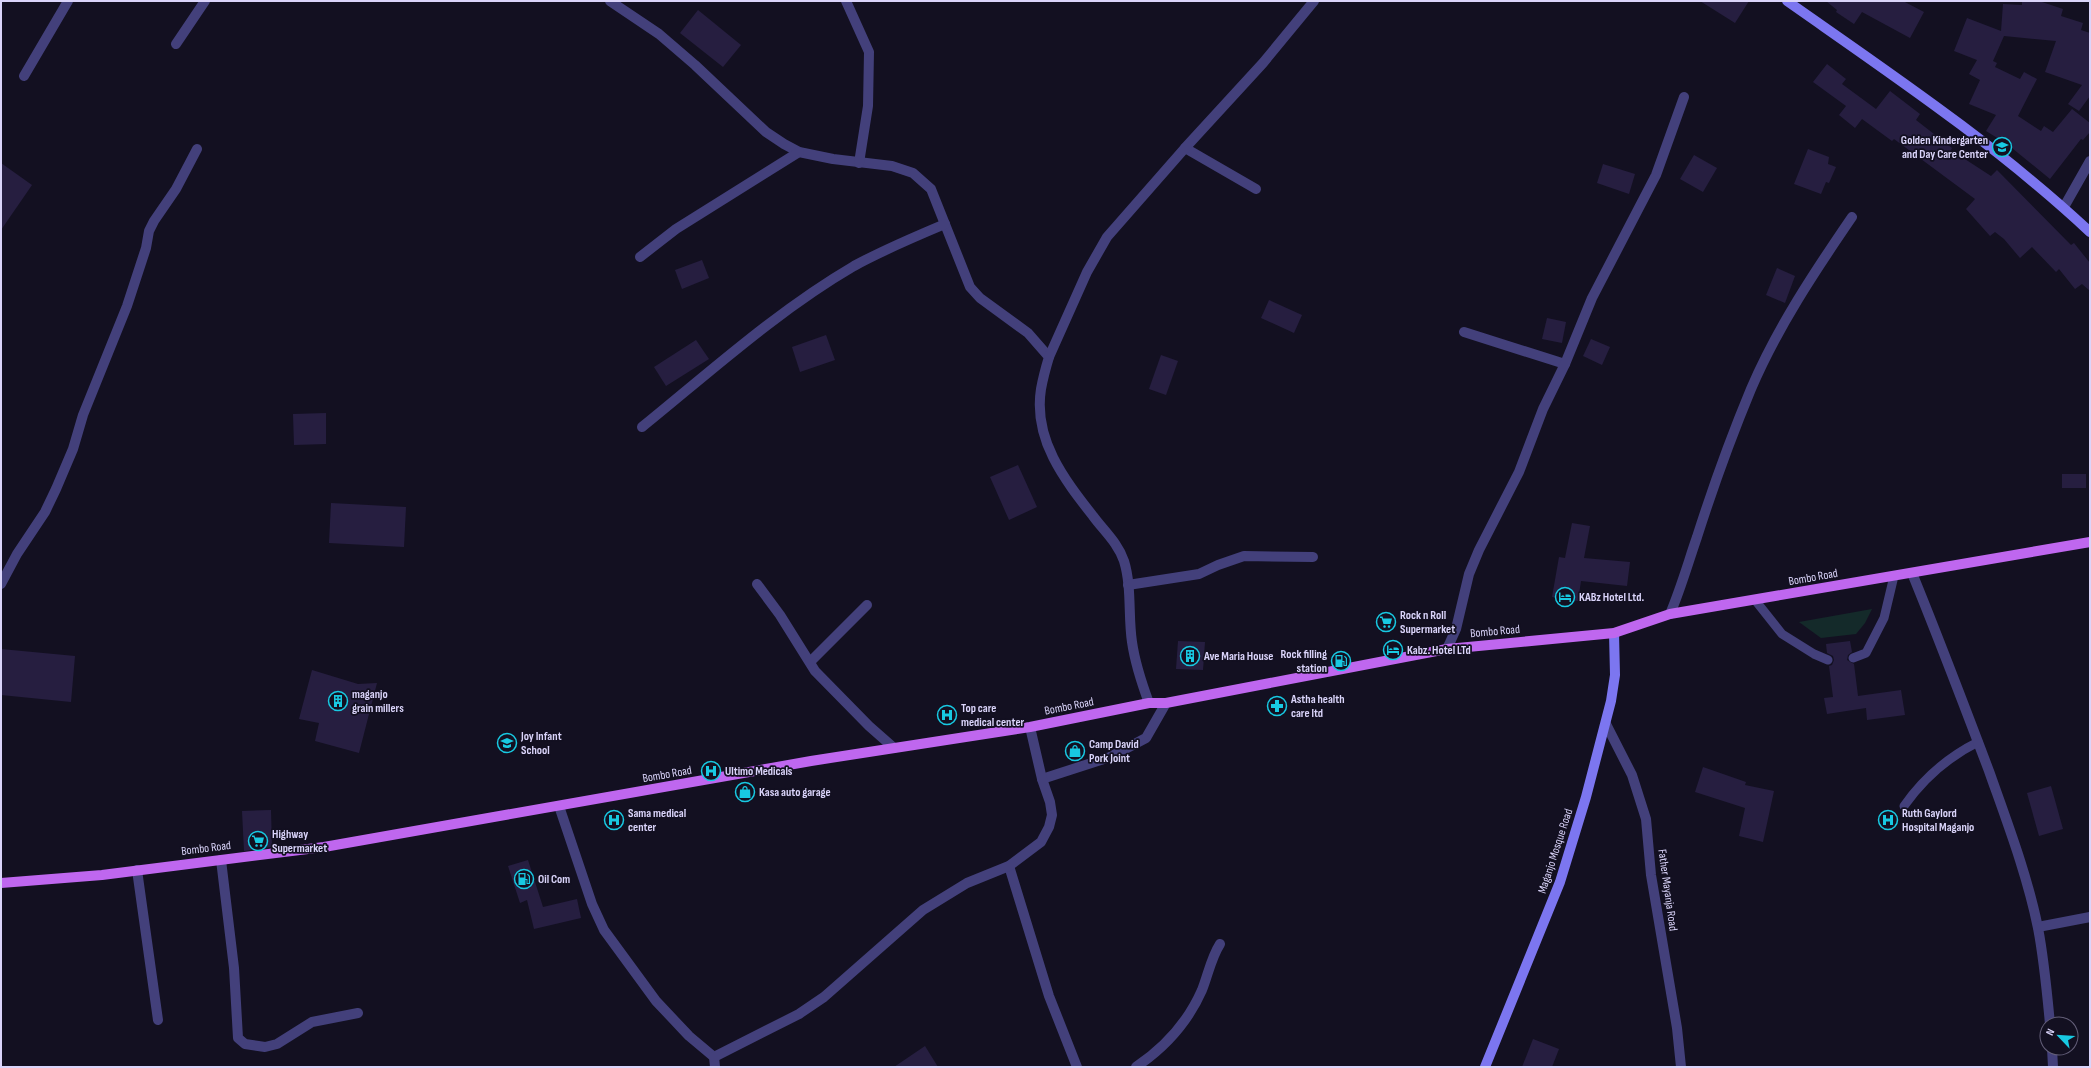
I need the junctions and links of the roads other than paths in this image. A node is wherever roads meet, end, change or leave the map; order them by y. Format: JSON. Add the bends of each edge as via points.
{"nodes":[{"id":1,"x":68,"y":1,"type":"edge"},
{"id":2,"x":205,"y":1,"type":"edge"},
{"id":3,"x":610,"y":1,"type":"edge"},
{"id":4,"x":846,"y":1,"type":"edge"},
{"id":5,"x":1314,"y":1,"type":"edge"},
{"id":6,"x":1788,"y":1,"type":"edge"},
{"id":7,"x":176,"y":44,"type":"dead end"},
{"id":8,"x":24,"y":76,"type":"dead end"},
{"id":9,"x":1684,"y":97,"type":"dead end"},
{"id":10,"x":1185,"y":148,"type":"junction"},
{"id":11,"x":197,"y":149,"type":"dead end"},
{"id":12,"x":799,"y":152,"type":"junction"},
{"id":13,"x":2090,"y":161,"type":"edge"},
{"id":14,"x":859,"y":163,"type":"junction"},
{"id":15,"x":1256,"y":189,"type":"dead end"},
{"id":16,"x":2064,"y":207,"type":"junction"},
{"id":17,"x":1852,"y":217,"type":"dead end"},
{"id":18,"x":945,"y":224,"type":"junction"},
{"id":19,"x":2090,"y":232,"type":"edge"},
{"id":20,"x":640,"y":257,"type":"dead end"},
{"id":21,"x":1464,"y":332,"type":"dead end"},
{"id":22,"x":1049,"y":357,"type":"junction"},
{"id":23,"x":1565,"y":364,"type":"junction"},
{"id":24,"x":642,"y":427,"type":"dead end"},
{"id":25,"x":2090,"y":542,"type":"edge"},
{"id":26,"x":1313,"y":557,"type":"dead end"},
{"id":27,"x":1912,"y":573,"type":"junction"},
{"id":28,"x":1894,"y":576,"type":"junction"},
{"id":29,"x":1,"y":584,"type":"edge"},
{"id":30,"x":757,"y":584,"type":"dead end"},
{"id":31,"x":1128,"y":584,"type":"junction"},
{"id":32,"x":1755,"y":600,"type":"junction"},
{"id":33,"x":867,"y":605,"type":"dead end"},
{"id":34,"x":1670,"y":614,"type":"junction"},
{"id":35,"x":1614,"y":633,"type":"junction"},
{"id":36,"x":1447,"y":649,"type":"junction"},
{"id":37,"x":1853,"y":658,"type":"dead end"},
{"id":38,"x":1828,"y":660,"type":"dead end"},
{"id":39,"x":810,"y":662,"type":"junction"},
{"id":40,"x":1150,"y":703,"type":"junction"},
{"id":41,"x":1166,"y":703,"type":"junction"},
{"id":42,"x":1606,"y":724,"type":"junction"},
{"id":43,"x":1030,"y":727,"type":"junction"},
{"id":44,"x":1978,"y":742,"type":"junction"},
{"id":45,"x":894,"y":748,"type":"junction"},
{"id":46,"x":1042,"y":779,"type":"junction"},
{"id":47,"x":559,"y":806,"type":"junction"},
{"id":48,"x":1904,"y":806,"type":"dead end"},
{"id":49,"x":221,"y":860,"type":"junction"},
{"id":50,"x":1009,"y":866,"type":"junction"},
{"id":51,"x":137,"y":870,"type":"junction"},
{"id":52,"x":1,"y":883,"type":"edge"},
{"id":53,"x":2090,"y":917,"type":"edge"},
{"id":54,"x":2038,"y":927,"type":"junction"},
{"id":55,"x":1220,"y":944,"type":"dead end"},
{"id":56,"x":358,"y":1013,"type":"dead end"},
{"id":57,"x":2049,"y":1016,"type":"edge"},
{"id":58,"x":158,"y":1020,"type":"dead end"},
{"id":59,"x":2052,"y":1056,"type":"edge"},
{"id":60,"x":714,"y":1062,"type":"edge"},
{"id":61,"x":1077,"y":1067,"type":"edge"},
{"id":62,"x":1136,"y":1067,"type":"edge"},
{"id":63,"x":1485,"y":1067,"type":"edge"},
{"id":64,"x":1681,"y":1067,"type":"edge"},
{"id":65,"x":2053,"y":1067,"type":"edge"}],
"edges":[{"from":1,"to":8,"type":"street"},
{"from":2,"to":7,"type":"street"},
{"from":3,"to":12,"type":"street","via":[[665,40],[766,132]]},
{"from":4,"to":14,"type":"street","via":[[869,52],[868,106]]},
{"from":5,"to":10,"type":"street","via":[[1263,63]]},
{"from":6,"to":16,"type":"street","via":[[2006,158]]},
{"from":9,"to":23,"type":"street","via":[[1656,175],[1598,285]]},
{"from":10,"to":15,"type":"street"},
{"from":10,"to":22,"type":"street","via":[[1107,237],[1087,272]]},
{"from":11,"to":29,"type":"street","via":[[176,189],[149,231],[127,306],[85,408],[73,449],[56,489],[45,512]]},
{"from":12,"to":14,"type":"street"},
{"from":12,"to":20,"type":"street","via":[[676,229]]},
{"from":13,"to":16,"type":"street"},
{"from":14,"to":18,"type":"street","via":[[892,166],[913,173],[931,189]]},
{"from":16,"to":19,"type":"street"},
{"from":17,"to":34,"type":"street","via":[[1806,287],[1778,335],[1752,388]]},
{"from":18,"to":22,"type":"street","via":[[970,287],[980,298],[1028,333]]},
{"from":18,"to":24,"type":"street","via":[[855,266],[817,290],[764,328]]},
{"from":21,"to":23,"type":"street"},
{"from":22,"to":31,"type":"street","via":[[1041,390],[1040,415],[1045,442],[1068,482],[1116,543],[1124,561]]},
{"from":23,"to":36,"type":"street","via":[[1543,409],[1519,472],[1479,550],[1456,629]]},
{"from":25,"to":27,"type":"main road","name":"Bombo Road"},
{"from":26,"to":31,"type":"street","via":[[1244,556],[1199,574]]},
{"from":27,"to":28,"type":"main road","name":"Bombo Road"},
{"from":27,"to":44,"type":"street"},
{"from":28,"to":32,"type":"main road","name":"Bombo Road"},
{"from":28,"to":37,"type":"lane","via":[[1884,618],[1875,637],[1866,653]]},
{"from":30,"to":39,"type":"street"},
{"from":31,"to":40,"type":"street","via":[[1132,642],[1140,679]]},
{"from":32,"to":34,"type":"main road","name":"Bombo Road"},
{"from":32,"to":38,"type":"lane","via":[[1782,634]]},
{"from":33,"to":39,"type":"street"},
{"from":34,"to":35,"type":"main road","name":"Bombo Road"},
{"from":35,"to":36,"type":"main road","name":"Bombo Road"},
{"from":35,"to":42,"type":"street","name":"Maganjo Mosque Road","via":[[1615,675]]},
{"from":36,"to":41,"type":"main road","name":"Bombo Road"},
{"from":39,"to":45,"type":"street","via":[[815,671]]},
{"from":40,"to":41,"type":"main road","name":"Bombo Road"},
{"from":40,"to":43,"type":"main road","name":"Bombo Road"},
{"from":41,"to":46,"type":"street","via":[[1146,738],[1110,758]]},
{"from":42,"to":63,"type":"street","name":"Maganjo Mosque Road","via":[[1560,882]]},
{"from":42,"to":64,"type":"street","name":"Father Mayanja Road","via":[[1632,775],[1646,819],[1651,875],[1677,1028]]},
{"from":43,"to":45,"type":"main road","name":"Bombo Road"},
{"from":43,"to":46,"type":"street"},
{"from":44,"to":48,"type":"lane","via":[[1937,769]]},
{"from":44,"to":54,"type":"street","via":[[2005,814]]},
{"from":45,"to":47,"type":"main road","name":"Bombo Road"},
{"from":46,"to":50,"type":"street","via":[[1052,815],[1049,826],[1041,842]]},
{"from":47,"to":49,"type":"main road","name":"Bombo Road","via":[[324,847]]},
{"from":47,"to":60,"type":"street","via":[[592,904],[604,930],[656,1000]]},
{"from":49,"to":51,"type":"main road","name":"Bombo Road"},
{"from":49,"to":56,"type":"street","via":[[234,968],[238,1038],[246,1044],[265,1047],[277,1044],[312,1022]]},
{"from":50,"to":60,"type":"street","via":[[967,882],[942,897],[799,1014]]},
{"from":50,"to":61,"type":"street","via":[[1049,996]]},
{"from":51,"to":52,"type":"main road","name":"Bombo Road"},
{"from":51,"to":58,"type":"street"},
{"from":53,"to":54,"type":"street"},
{"from":54,"to":57,"type":"street"},
{"from":55,"to":62,"type":"street","via":[[1214,953],[1201,991],[1179,1029]]},
{"from":59,"to":65,"type":"street"}]}
